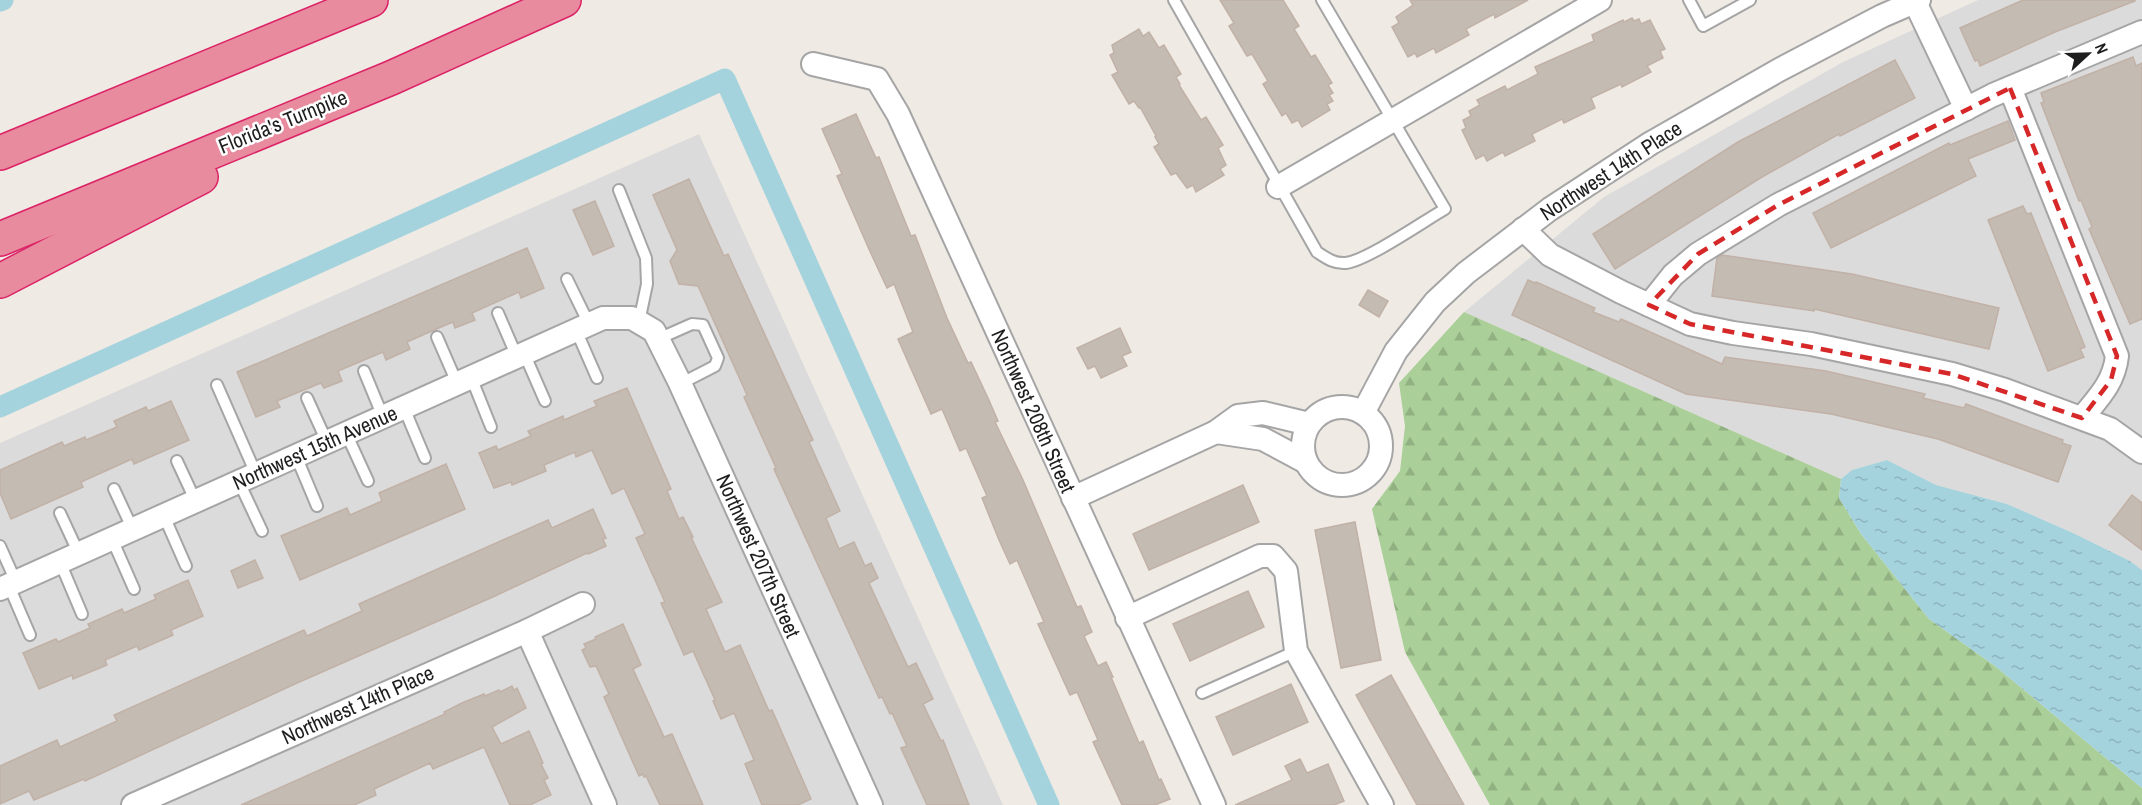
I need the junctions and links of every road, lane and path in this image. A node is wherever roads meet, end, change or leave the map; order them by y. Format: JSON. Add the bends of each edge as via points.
{"nodes":[{"id":1,"x":371,"y":0,"type":"edge"},
{"id":2,"x":564,"y":0,"type":"edge"},
{"id":3,"x":1174,"y":0,"type":"edge"},
{"id":4,"x":1322,"y":0,"type":"edge"},
{"id":5,"x":1600,"y":0,"type":"edge"},
{"id":6,"x":1689,"y":0,"type":"edge"},
{"id":7,"x":1750,"y":0,"type":"edge"},
{"id":8,"x":1916,"y":1,"type":"edge"},
{"id":9,"x":2142,"y":32,"type":"edge"},
{"id":10,"x":813,"y":64,"type":"dead end"},
{"id":11,"x":391,"y":78,"type":"junction"},
{"id":12,"x":2010,"y":88,"type":"junction"},
{"id":13,"x":1966,"y":108,"type":"junction"},
{"id":14,"x":1393,"y":120,"type":"junction"},
{"id":15,"x":0,"y":153,"type":"edge"},
{"id":16,"x":1278,"y":187,"type":"junction"},
{"id":17,"x":619,"y":190,"type":"dead end"},
{"id":18,"x":1523,"y":229,"type":"junction"},
{"id":19,"x":0,"y":238,"type":"edge"},
{"id":20,"x":567,"y":279,"type":"dead end"},
{"id":21,"x":0,"y":281,"type":"edge"},
{"id":22,"x":1649,"y":305,"type":"junction"},
{"id":23,"x":498,"y":313,"type":"dead end"},
{"id":24,"x":635,"y":320,"type":"junction"},
{"id":25,"x":583,"y":327,"type":"junction"},
{"id":26,"x":437,"y":338,"type":"dead end"},
{"id":27,"x":658,"y":339,"type":"junction"},
{"id":28,"x":520,"y":355,"type":"junction"},
{"id":29,"x":364,"y":371,"type":"dead end"},
{"id":30,"x":597,"y":378,"type":"dead end"},
{"id":31,"x":464,"y":380,"type":"junction"},
{"id":32,"x":680,"y":384,"type":"junction"},
{"id":33,"x":217,"y":385,"type":"dead end"},
{"id":34,"x":307,"y":398,"type":"dead end"},
{"id":35,"x":545,"y":401,"type":"dead end"},
{"id":36,"x":393,"y":412,"type":"junction"},
{"id":37,"x":1363,"y":413,"type":"junction"},
{"id":38,"x":2082,"y":418,"type":"junction"},
{"id":39,"x":1310,"y":424,"type":"junction"},
{"id":40,"x":491,"y":427,"type":"dead end"},
{"id":41,"x":1216,"y":432,"type":"junction"},
{"id":42,"x":337,"y":438,"type":"junction"},
{"id":43,"x":2142,"y":452,"type":"edge"},
{"id":44,"x":296,"y":456,"type":"junction"},
{"id":45,"x":425,"y":458,"type":"dead end"},
{"id":46,"x":177,"y":461,"type":"dead end"},
{"id":47,"x":1306,"y":462,"type":"junction"},
{"id":48,"x":248,"y":478,"type":"junction"},
{"id":49,"x":368,"y":481,"type":"dead end"},
{"id":50,"x":114,"y":489,"type":"dead end"},
{"id":51,"x":1072,"y":498,"type":"junction"},
{"id":52,"x":195,"y":502,"type":"junction"},
{"id":53,"x":317,"y":506,"type":"dead end"},
{"id":54,"x":60,"y":513,"type":"dead end"},
{"id":55,"x":164,"y":516,"type":"junction"},
{"id":56,"x":133,"y":530,"type":"junction"},
{"id":57,"x":262,"y":531,"type":"dead end"},
{"id":58,"x":112,"y":539,"type":"junction"},
{"id":59,"x":0,"y":546,"type":"edge"},
{"id":60,"x":70,"y":558,"type":"junction"},
{"id":61,"x":186,"y":566,"type":"dead end"},
{"id":62,"x":8,"y":586,"type":"edge"},
{"id":63,"x":134,"y":589,"type":"dead end"},
{"id":64,"x":583,"y":604,"type":"dead end"},
{"id":65,"x":82,"y":614,"type":"dead end"},
{"id":66,"x":1127,"y":618,"type":"junction"},
{"id":67,"x":527,"y":631,"type":"junction"},
{"id":68,"x":30,"y":635,"type":"dead end"},
{"id":69,"x":1296,"y":651,"type":"junction"},
{"id":70,"x":1202,"y":693,"type":"dead end"},
{"id":71,"x":133,"y":805,"type":"edge"},
{"id":72,"x":605,"y":805,"type":"edge"},
{"id":73,"x":871,"y":805,"type":"edge"},
{"id":74,"x":1214,"y":805,"type":"edge"},
{"id":75,"x":1382,"y":805,"type":"edge"}],
"edges":[{"from":1,"to":15,"type":"highway"},
{"from":2,"to":11,"type":"highway","name":"Florida's Turnpike"},
{"from":3,"to":16,"type":"lane"},
{"from":4,"to":14,"type":"lane"},
{"from":5,"to":14,"type":"street"},
{"from":6,"to":7,"type":"lane","via":[[1703,26]]},
{"from":8,"to":13,"type":"street"},
{"from":8,"to":18,"type":"street","name":"Northwest 14th Place","via":[[1779,70],[1651,143]]},
{"from":9,"to":12,"type":"street"},
{"from":10,"to":51,"type":"street","name":"Northwest 208th Street","via":[[877,79],[898,114]]},
{"from":11,"to":19,"type":"highway","name":"Florida's Turnpike"},
{"from":11,"to":21,"type":"highway"},
{"from":12,"to":13,"type":"street"},
{"from":12,"to":38,"type":"street","via":[[2116,356],[2111,380]]},
{"from":13,"to":22,"type":"street","via":[[1778,205],[1708,248],[1673,275]]},
{"from":14,"to":16,"type":"street"},
{"from":14,"to":16,"type":"lane","via":[[1445,209],[1361,259],[1346,263],[1329,261],[1317,252]]},
{"from":17,"to":24,"type":"lane","via":[[646,258],[647,284]]},
{"from":18,"to":22,"type":"street","via":[[1550,255]]},
{"from":18,"to":37,"type":"street","name":"Northwest 14th Place","via":[[1435,302],[1396,351]]},
{"from":20,"to":25,"type":"lane"},
{"from":22,"to":38,"type":"street","via":[[1690,324],[1811,344],[1952,374]]},
{"from":23,"to":28,"type":"lane"},
{"from":24,"to":25,"type":"street","name":"Northwest 15th Avenue","via":[[603,318]]},
{"from":24,"to":27,"type":"street","name":"Northwest 207th Street"},
{"from":25,"to":28,"type":"street","name":"Northwest 15th Avenue"},
{"from":25,"to":30,"type":"lane"},
{"from":26,"to":31,"type":"lane"},
{"from":27,"to":32,"type":"street","name":"Northwest 207th Street"},
{"from":27,"to":32,"type":"lane","via":[[692,324],[703,325],[718,358],[715,366]]},
{"from":28,"to":31,"type":"street","name":"Northwest 15th Avenue"},
{"from":28,"to":35,"type":"lane"},
{"from":29,"to":36,"type":"lane"},
{"from":31,"to":36,"type":"street","name":"Northwest 15th Avenue"},
{"from":31,"to":40,"type":"lane"},
{"from":32,"to":73,"type":"street","name":"Northwest 207th Street"},
{"from":33,"to":48,"type":"lane"},
{"from":34,"to":42,"type":"lane"},
{"from":36,"to":42,"type":"street","name":"Northwest 15th Avenue"},
{"from":36,"to":45,"type":"lane"},
{"from":37,"to":39,"type":"street","via":[[1340,406],[1328,409]]},
{"from":37,"to":47,"type":"street","via":[[1376,426],[1381,445],[1373,470],[1363,479],[1344,484],[1324,481]]},
{"from":38,"to":43,"type":"street","via":[[2110,429]]},
{"from":39,"to":41,"type":"street","via":[[1263,413],[1238,416]]},
{"from":39,"to":47,"type":"street","via":[[1304,436]]},
{"from":41,"to":47,"type":"street","via":[[1263,439]]},
{"from":41,"to":51,"type":"street"},
{"from":42,"to":44,"type":"street","name":"Northwest 15th Avenue"},
{"from":42,"to":49,"type":"lane"},
{"from":44,"to":48,"type":"street","name":"Northwest 15th Avenue"},
{"from":44,"to":53,"type":"lane"},
{"from":46,"to":52,"type":"lane"},
{"from":48,"to":52,"type":"street","name":"Northwest 15th Avenue"},
{"from":48,"to":57,"type":"lane"},
{"from":50,"to":56,"type":"lane"},
{"from":51,"to":66,"type":"street","name":"Northwest 208th Street"},
{"from":52,"to":55,"type":"street","name":"Northwest 15th Avenue"},
{"from":54,"to":60,"type":"lane"},
{"from":55,"to":56,"type":"street","name":"Northwest 15th Avenue"},
{"from":55,"to":61,"type":"lane"},
{"from":56,"to":58,"type":"street","name":"Northwest 15th Avenue"},
{"from":58,"to":60,"type":"street","name":"Northwest 15th Avenue"},
{"from":58,"to":63,"type":"lane"},
{"from":59,"to":62,"type":"lane"},
{"from":60,"to":62,"type":"street","name":"Northwest 15th Avenue"},
{"from":60,"to":65,"type":"lane"},
{"from":62,"to":68,"type":"lane"},
{"from":64,"to":67,"type":"street","name":"Northwest 14th Place"},
{"from":66,"to":69,"type":"street","via":[[1260,556],[1273,556],[1286,572]]},
{"from":66,"to":74,"type":"street","name":"Northwest 208th Street"},
{"from":67,"to":71,"type":"street","name":"Northwest 14th Place"},
{"from":67,"to":72,"type":"street"},
{"from":69,"to":70,"type":"lane"},
{"from":69,"to":75,"type":"street"}]}
